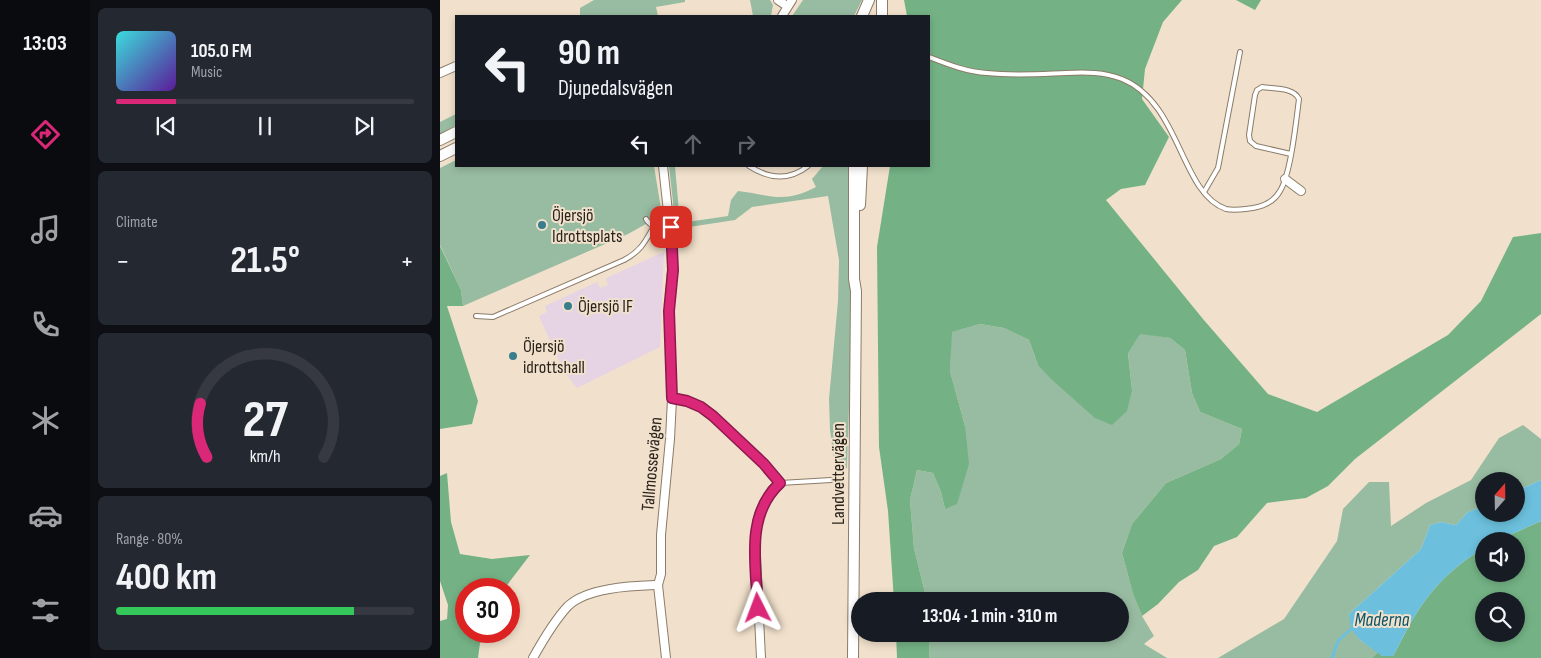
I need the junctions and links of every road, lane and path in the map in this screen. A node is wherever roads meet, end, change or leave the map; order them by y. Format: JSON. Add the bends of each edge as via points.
{"nodes":[{"id":1,"x":778,"y":0,"type":"edge"},
{"id":2,"x":869,"y":0,"type":"edge"},
{"id":3,"x":882,"y":0,"type":"edge"},
{"id":4,"x":790,"y":3,"type":"edge"},
{"id":5,"x":783,"y":15,"type":"edge"},
{"id":6,"x":862,"y":15,"type":"edge"},
{"id":7,"x":882,"y":15,"type":"edge"},
{"id":8,"x":1240,"y":52,"type":"dead end"},
{"id":9,"x":930,"y":57,"type":"edge"},
{"id":10,"x":455,"y":66,"type":"edge"},
{"id":11,"x":440,"y":73,"type":"edge"},
{"id":12,"x":455,"y":132,"type":"edge"},
{"id":13,"x":440,"y":140,"type":"edge"},
{"id":14,"x":455,"y":148,"type":"edge"},
{"id":15,"x":1290,"y":154,"type":"junction"},
{"id":16,"x":440,"y":156,"type":"edge"},
{"id":17,"x":663,"y":167,"type":"edge"},
{"id":18,"x":752,"y":167,"type":"edge"},
{"id":19,"x":807,"y":167,"type":"edge"},
{"id":20,"x":854,"y":167,"type":"edge"},
{"id":21,"x":862,"y":167,"type":"edge"},
{"id":22,"x":1285,"y":179,"type":"junction"},
{"id":23,"x":1301,"y":191,"type":"dead end"},
{"id":24,"x":1204,"y":192,"type":"junction"},
{"id":25,"x":646,"y":219,"type":"dead end"},
{"id":26,"x":654,"y":226,"type":"junction"},
{"id":27,"x":671,"y":227,"type":"junction"},
{"id":28,"x":856,"y":291,"type":"junction"},
{"id":29,"x":476,"y":316,"type":"dead end"},
{"id":30,"x":672,"y":398,"type":"junction"},
{"id":31,"x":831,"y":480,"type":"dead end"},
{"id":32,"x":780,"y":483,"type":"junction"},
{"id":33,"x":658,"y":585,"type":"junction"},
{"id":34,"x":533,"y":658,"type":"edge"},
{"id":35,"x":666,"y":658,"type":"edge"},
{"id":36,"x":761,"y":658,"type":"edge"},
{"id":37,"x":853,"y":658,"type":"edge"}],
"edges":[{"from":1,"to":4,"type":"street"},
{"from":2,"to":6,"type":"street"},
{"from":3,"to":7,"type":"street"},
{"from":4,"to":5,"type":"street"},
{"from":8,"to":24,"type":"lane","via":[[1218,168]]},
{"from":9,"to":24,"type":"lane","via":[[986,74],[1086,71],[1122,79],[1156,105]]},
{"from":10,"to":11,"type":"street"},
{"from":12,"to":13,"type":"street"},
{"from":14,"to":16,"type":"street"},
{"from":15,"to":15,"type":"lane","via":[[1299,99],[1291,91],[1262,87],[1255,95],[1250,141],[1256,146]]},
{"from":15,"to":22,"type":"lane"},
{"from":17,"to":27,"type":"street","name":"Tallmossevägen"},
{"from":18,"to":19,"type":"lane","via":[[780,178],[802,172]]},
{"from":20,"to":28,"type":"street","name":"Landvettervägen"},
{"from":21,"to":28,"type":"street","name":"Landvettervägen"},
{"from":22,"to":23,"type":"street"},
{"from":22,"to":24,"type":"lane","via":[[1280,193],[1265,208],[1226,209]]},
{"from":25,"to":26,"type":"lane"},
{"from":26,"to":27,"type":"lane"},
{"from":26,"to":29,"type":"lane","via":[[641,249],[624,260],[493,317]]},
{"from":27,"to":30,"type":"street","name":"Tallmossevägen"},
{"from":28,"to":37,"type":"street","name":"Landvettervägen"},
{"from":30,"to":32,"type":"street","via":[[701,407],[713,416]]},
{"from":30,"to":33,"type":"street","name":"Tallmossevägen"},
{"from":31,"to":32,"type":"lane"},
{"from":32,"to":36,"type":"street","via":[[764,501],[756,530]]},
{"from":33,"to":34,"type":"street","via":[[614,588],[591,594],[570,605],[548,631]]},
{"from":33,"to":35,"type":"street","name":"Tallmossevägen"}]}
